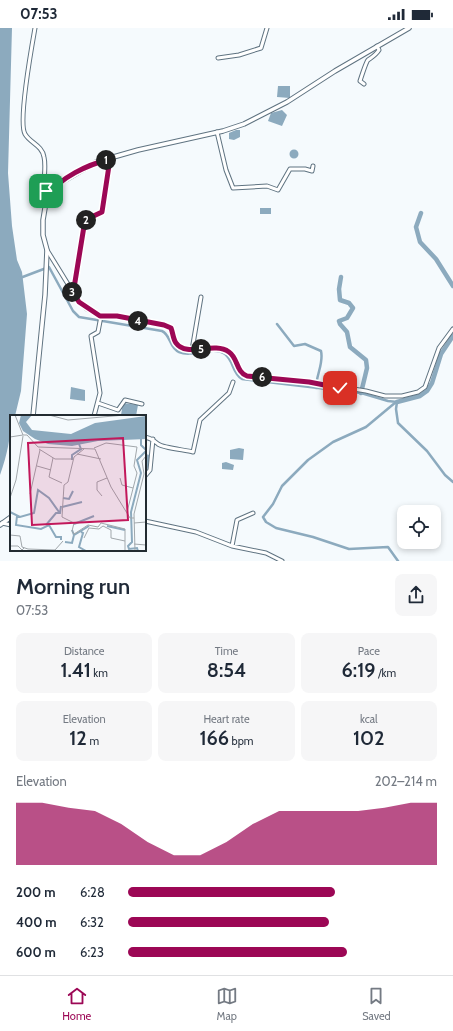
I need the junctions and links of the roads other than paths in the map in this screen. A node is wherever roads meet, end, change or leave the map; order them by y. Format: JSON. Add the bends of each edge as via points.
{"nodes":[{"id":1,"x":35,"y":28,"type":"edge"},
{"id":2,"x":267,"y":28,"type":"edge"},
{"id":3,"x":409,"y":28,"type":"edge"},
{"id":4,"x":377,"y":46,"type":"junction"},
{"id":5,"x":218,"y":58,"type":"dead end"},
{"id":6,"x":364,"y":84,"type":"dead end"},
{"id":7,"x":217,"y":132,"type":"junction"},
{"id":8,"x":110,"y":159,"type":"junction"},
{"id":9,"x":313,"y":166,"type":"dead end"},
{"id":10,"x":47,"y":196,"type":"junction"},
{"id":11,"x":47,"y":250,"type":"junction"},
{"id":12,"x":72,"y":291,"type":"junction"},
{"id":13,"x":201,"y":297,"type":"dead end"},
{"id":14,"x":100,"y":316,"type":"junction"},
{"id":15,"x":453,"y":329,"type":"edge"},
{"id":16,"x":192,"y":350,"type":"junction"},
{"id":17,"x":233,"y":382,"type":"dead end"},
{"id":18,"x":98,"y":403,"type":"junction"},
{"id":19,"x":142,"y":404,"type":"dead end"},
{"id":20,"x":33,"y":415,"type":"edge"},
{"id":21,"x":94,"y":415,"type":"edge"},
{"id":22,"x":146,"y":437,"type":"edge"},
{"id":23,"x":153,"y":439,"type":"junction"},
{"id":24,"x":146,"y":475,"type":"edge"},
{"id":25,"x":253,"y":513,"type":"dead end"},
{"id":26,"x":10,"y":518,"type":"edge"},
{"id":27,"x":146,"y":520,"type":"edge"},
{"id":28,"x":1,"y":524,"type":"edge"},
{"id":29,"x":232,"y":546,"type":"junction"},
{"id":30,"x":282,"y":561,"type":"edge"}],
"edges":[{"from":1,"to":10,"type":"street","via":[[25,97],[24,125],[25,134],[44,154]]},
{"from":2,"to":5,"type":"street","via":[[261,48]]},
{"from":3,"to":4,"type":"street"},
{"from":4,"to":6,"type":"street","via":[[379,50],[367,60],[366,70],[361,75],[360,81]]},
{"from":4,"to":7,"type":"street","via":[[287,102],[244,124]]},
{"from":7,"to":8,"type":"street"},
{"from":7,"to":9,"type":"street","via":[[233,188],[267,186],[278,190],[290,169],[312,171]]},
{"from":8,"to":10,"type":"street","via":[[84,168],[57,184]]},
{"from":8,"to":12,"type":"street","via":[[102,212],[85,220]]},
{"from":10,"to":11,"type":"street","via":[[43,229]]},
{"from":11,"to":12,"type":"street"},
{"from":11,"to":20,"type":"street"},
{"from":12,"to":14,"type":"street","via":[[79,302]]},
{"from":13,"to":16,"type":"street"},
{"from":14,"to":16,"type":"street","via":[[117,316],[164,325],[171,328],[177,344]]},
{"from":14,"to":18,"type":"street","via":[[98,332],[91,338],[98,372]]},
{"from":15,"to":16,"type":"street","via":[[439,348],[427,383],[421,390],[396,397],[309,382],[247,376],[240,372],[232,354],[225,350],[212,347]]},
{"from":17,"to":23,"type":"street","via":[[229,393],[200,420],[193,452],[164,446]]},
{"from":18,"to":19,"type":"street","via":[[118,410],[125,400]]},
{"from":18,"to":21,"type":"street"},
{"from":22,"to":23,"type":"street"},
{"from":23,"to":24,"type":"street","via":[[150,470]]},
{"from":25,"to":29,"type":"street","via":[[237,520]]},
{"from":26,"to":28,"type":"street"},
{"from":27,"to":29,"type":"street","via":[[196,532]]},
{"from":29,"to":30,"type":"street","via":[[263,552]]}]}
